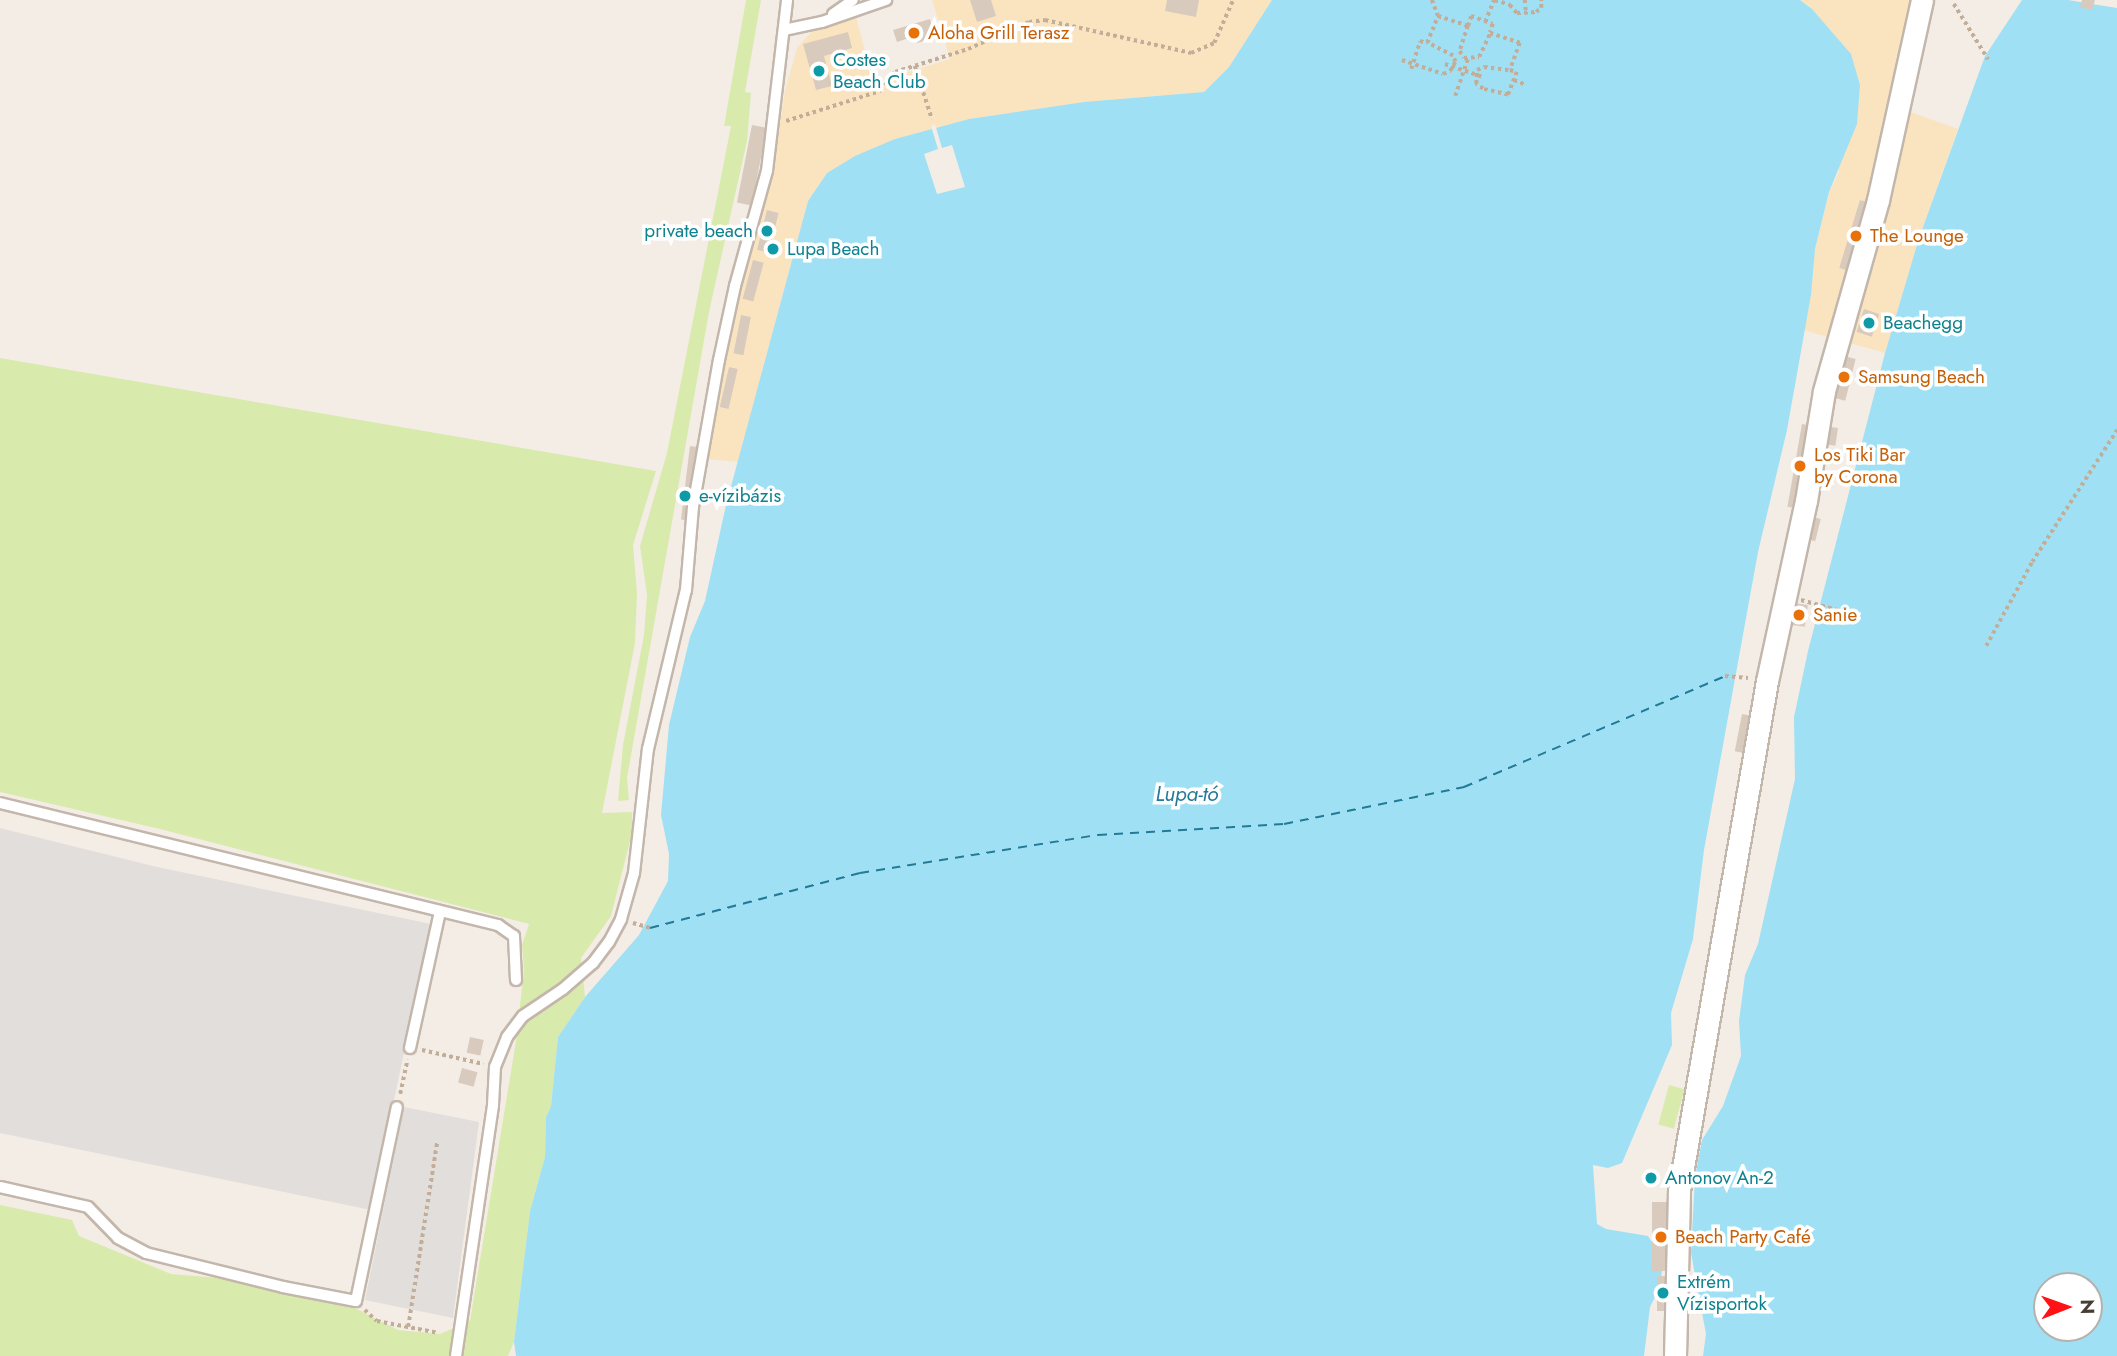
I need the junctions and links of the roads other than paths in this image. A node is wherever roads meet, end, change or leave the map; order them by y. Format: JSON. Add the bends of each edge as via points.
{"nodes":[{"id":1,"x":787,"y":0,"type":"edge"},
{"id":2,"x":853,"y":0,"type":"edge"},
{"id":3,"x":886,"y":0,"type":"edge"},
{"id":4,"x":1922,"y":0,"type":"edge"},
{"id":5,"x":822,"y":22,"type":"junction"},
{"id":6,"x":784,"y":30,"type":"junction"},
{"id":7,"x":0,"y":803,"type":"edge"},
{"id":8,"x":440,"y":912,"type":"junction"},
{"id":9,"x":516,"y":980,"type":"dead end"},
{"id":10,"x":410,"y":1048,"type":"road end"},
{"id":11,"x":397,"y":1107,"type":"road end"},
{"id":12,"x":0,"y":1187,"type":"edge"},
{"id":13,"x":456,"y":1356,"type":"edge"},
{"id":14,"x":1675,"y":1356,"type":"edge"}],
"edges":[{"from":1,"to":6,"type":"lane"},
{"from":2,"to":5,"type":"lane"},
{"from":3,"to":5,"type":"lane"},
{"from":4,"to":14,"type":"street","via":[[1878,200],[1824,390],[1806,501],[1767,681],[1679,1191]]},
{"from":5,"to":6,"type":"lane"},
{"from":6,"to":13,"type":"lane","via":[[767,171],[719,360],[693,508],[686,590],[648,749],[634,873],[621,919],[593,963],[523,1016],[507,1037],[495,1067]]},
{"from":7,"to":8,"type":"lane"},
{"from":8,"to":9,"type":"lane","via":[[498,925],[514,936]]},
{"from":8,"to":10,"type":"lane"},
{"from":11,"to":12,"type":"lane","via":[[356,1301],[146,1252],[118,1238],[88,1207]]}]}
